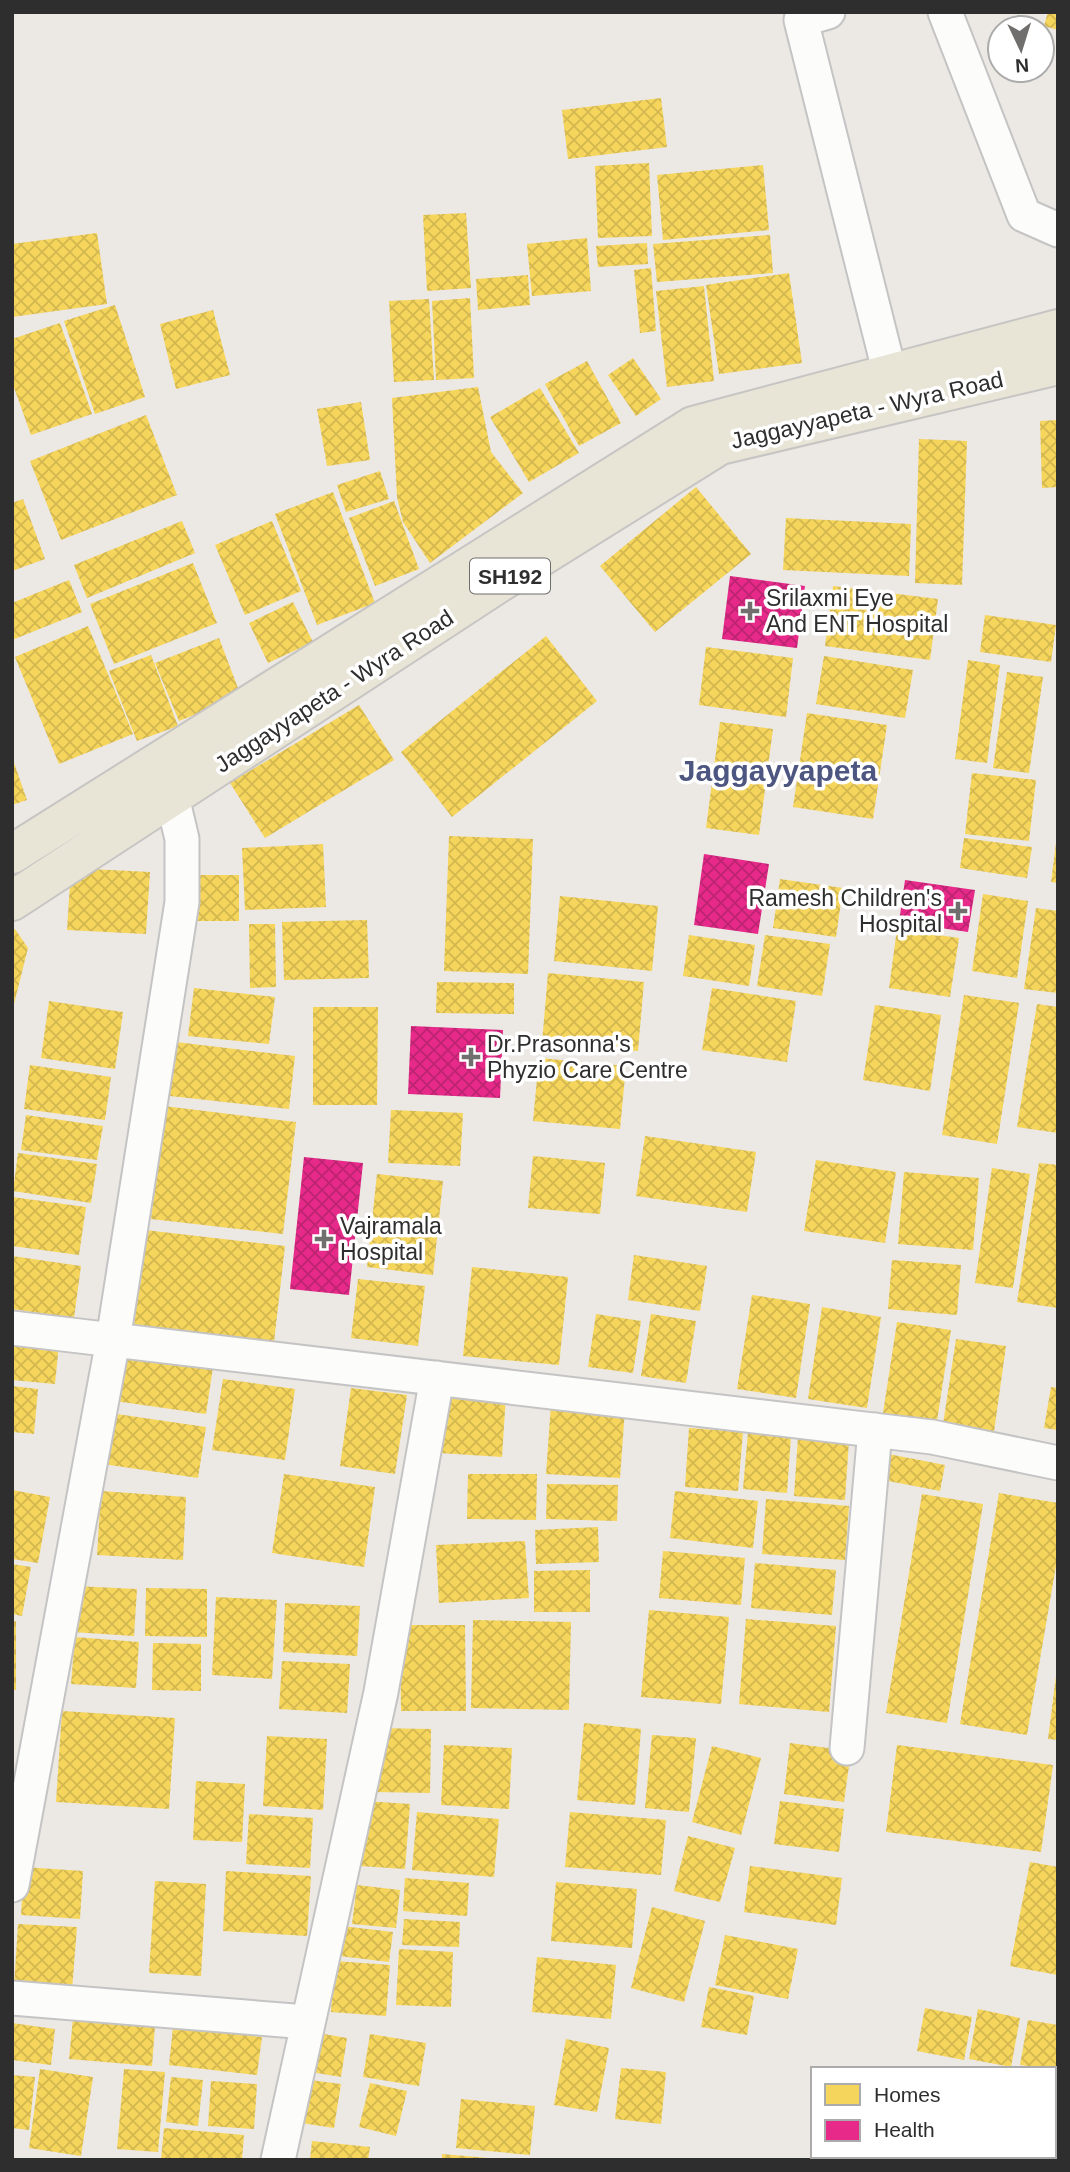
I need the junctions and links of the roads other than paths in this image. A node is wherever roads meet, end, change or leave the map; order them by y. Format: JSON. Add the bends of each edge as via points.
{"nodes":[{"id":1,"x":828,"y":12,"type":"edge"},
{"id":2,"x":945,"y":12,"type":"edge"},
{"id":3,"x":1058,"y":230,"type":"edge"},
{"id":4,"x":1058,"y":329,"type":"edge"},
{"id":5,"x":1058,"y":365,"type":"edge"},
{"id":6,"x":893,"y":388,"type":"junction"},
{"id":7,"x":172,"y":797,"type":"junction"},
{"id":8,"x":12,"y":854,"type":"edge"},
{"id":9,"x":12,"y":901,"type":"edge"},
{"id":10,"x":12,"y":1328,"type":"edge"},
{"id":11,"x":113,"y":1340,"type":"junction"},
{"id":12,"x":438,"y":1378,"type":"junction"},
{"id":13,"x":875,"y":1430,"type":"junction"},
{"id":14,"x":1058,"y":1463,"type":"edge"},
{"id":15,"x":847,"y":1748,"type":"dead end"},
{"id":16,"x":12,"y":1885,"type":"edge"},
{"id":17,"x":12,"y":1998,"type":"edge"},
{"id":18,"x":307,"y":2022,"type":"junction"},
{"id":19,"x":278,"y":2160,"type":"edge"}],
"edges":[{"from":1,"to":6,"type":"street","via":[[801,20]]},
{"from":2,"to":3,"type":"street","via":[[1024,215]]},
{"from":4,"to":6,"type":"main road","number":"SH192"},
{"from":5,"to":6,"type":"main road","name":"Jaggayyapeta - Wyra Road","number":"SH192"},
{"from":6,"to":7,"type":"main road","name":"Jaggayyapeta - Wyra Road","number":"SH192","via":[[720,445],[485,591]]},
{"from":6,"to":8,"type":"main road","number":"SH192","via":[[693,426]]},
{"from":7,"to":9,"type":"main road","name":"Jaggayyapeta - Wyra Road","number":"SH192"},
{"from":7,"to":11,"type":"street","via":[[182,839],[182,902]]},
{"from":10,"to":11,"type":"street"},
{"from":11,"to":12,"type":"street"},
{"from":11,"to":16,"type":"street"},
{"from":12,"to":13,"type":"street"},
{"from":12,"to":18,"type":"street","via":[[381,1692]]},
{"from":13,"to":14,"type":"street"},
{"from":13,"to":15,"type":"street"},
{"from":17,"to":18,"type":"street"},
{"from":18,"to":19,"type":"street"}]}
